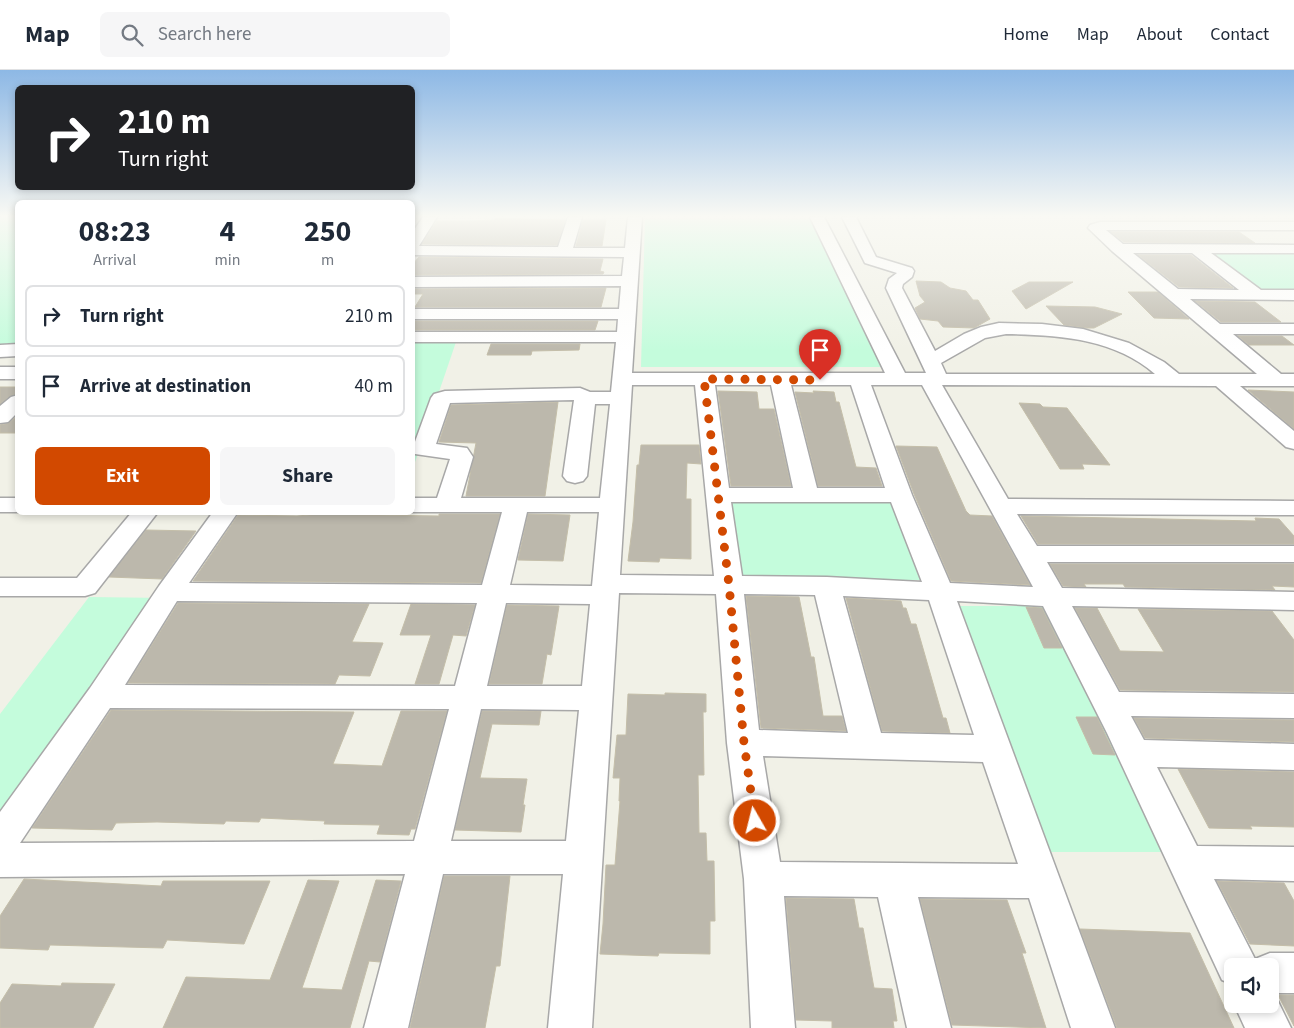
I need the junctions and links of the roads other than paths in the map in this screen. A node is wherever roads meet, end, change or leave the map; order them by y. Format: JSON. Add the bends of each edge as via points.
{"nodes":[{"id":1,"x":567,"y":262,"type":"edge"},
{"id":2,"x":631,"y":262,"type":"edge"},
{"id":3,"x":839,"y":262,"type":"edge"},
{"id":4,"x":876,"y":262,"type":"edge"},
{"id":5,"x":1134,"y":262,"type":"edge"},
{"id":6,"x":1214,"y":262,"type":"edge"},
{"id":7,"x":566,"y":281,"type":"junction"},
{"id":8,"x":630,"y":281,"type":"junction"},
{"id":9,"x":415,"y":282,"type":"edge"},
{"id":10,"x":1173,"y":294,"type":"junction"},
{"id":11,"x":1257,"y":295,"type":"junction"},
{"id":12,"x":1294,"y":295,"type":"edge"},
{"id":13,"x":415,"y":314,"type":"edge"},
{"id":14,"x":561,"y":314,"type":"junction"},
{"id":15,"x":627,"y":314,"type":"junction"},
{"id":16,"x":1294,"y":329,"type":"edge"},
{"id":17,"x":1216,"y":330,"type":"junction"},
{"id":18,"x":415,"y":337,"type":"edge"},
{"id":19,"x":625,"y":337,"type":"junction"},
{"id":20,"x":0,"y":350,"type":"edge"},
{"id":21,"x":15,"y":350,"type":"edge"},
{"id":22,"x":0,"y":373,"type":"edge"},
{"id":23,"x":15,"y":373,"type":"edge"},
{"id":24,"x":933,"y":373,"type":"junction"},
{"id":25,"x":704,"y":379,"type":"junction"},
{"id":26,"x":859,"y":379,"type":"junction"},
{"id":27,"x":898,"y":379,"type":"junction"},
{"id":28,"x":780,"y":380,"type":"junction"},
{"id":29,"x":1173,"y":380,"type":"junction"},
{"id":30,"x":1220,"y":380,"type":"junction"},
{"id":31,"x":1285,"y":380,"type":"edge"},
{"id":32,"x":621,"y":388,"type":"junction"},
{"id":33,"x":585,"y":398,"type":"junction"},
{"id":34,"x":1294,"y":442,"type":"edge"},
{"id":35,"x":575,"y":476,"type":"dead end"},
{"id":36,"x":807,"y":495,"type":"junction"},
{"id":37,"x":900,"y":495,"type":"junction"},
{"id":38,"x":718,"y":496,"type":"junction"},
{"id":39,"x":415,"y":504,"type":"edge"},
{"id":40,"x":447,"y":504,"type":"junction"},
{"id":41,"x":516,"y":504,"type":"junction"},
{"id":42,"x":0,"y":505,"type":"edge"},
{"id":43,"x":15,"y":505,"type":"edge"},
{"id":44,"x":612,"y":505,"type":"junction"},
{"id":45,"x":1000,"y":506,"type":"junction"},
{"id":46,"x":1292,"y":510,"type":"edge"},
{"id":47,"x":144,"y":515,"type":"edge"},
{"id":48,"x":224,"y":515,"type":"edge"},
{"id":49,"x":1030,"y":554,"type":"junction"},
{"id":50,"x":1294,"y":554,"type":"edge"},
{"id":51,"x":729,"y":585,"type":"junction"},
{"id":52,"x":827,"y":586,"type":"junction"},
{"id":53,"x":0,"y":587,"type":"edge"},
{"id":54,"x":605,"y":589,"type":"junction"},
{"id":55,"x":169,"y":592,"type":"junction"},
{"id":56,"x":940,"y":592,"type":"junction"},
{"id":57,"x":493,"y":594,"type":"junction"},
{"id":58,"x":1052,"y":597,"type":"junction"},
{"id":59,"x":1294,"y":601,"type":"edge"},
{"id":60,"x":101,"y":696,"type":"junction"},
{"id":61,"x":468,"y":697,"type":"junction"},
{"id":62,"x":596,"y":698,"type":"junction"},
{"id":63,"x":1110,"y":704,"type":"junction"},
{"id":64,"x":1294,"y":706,"type":"edge"},
{"id":65,"x":744,"y":743,"type":"junction"},
{"id":66,"x":868,"y":746,"type":"junction"},
{"id":67,"x":995,"y":749,"type":"junction"},
{"id":68,"x":1133,"y":753,"type":"junction"},
{"id":69,"x":1294,"y":757,"type":"edge"},
{"id":70,"x":0,"y":842,"type":"edge"},
{"id":71,"x":428,"y":857,"type":"junction"},
{"id":72,"x":584,"y":857,"type":"junction"},
{"id":73,"x":0,"y":860,"type":"edge"},
{"id":74,"x":1185,"y":862,"type":"junction"},
{"id":75,"x":1294,"y":864,"type":"edge"},
{"id":76,"x":763,"y":879,"type":"junction"},
{"id":77,"x":894,"y":880,"type":"junction"},
{"id":78,"x":1043,"y":881,"type":"junction"},
{"id":79,"x":1233,"y":958,"type":"edge"},
{"id":80,"x":1279,"y":973,"type":"edge"},
{"id":81,"x":1294,"y":973,"type":"edge"},
{"id":82,"x":1261,"y":1013,"type":"edge"},
{"id":83,"x":386,"y":1028,"type":"edge"},
{"id":84,"x":570,"y":1028,"type":"edge"},
{"id":85,"x":774,"y":1028,"type":"edge"},
{"id":86,"x":929,"y":1028,"type":"edge"},
{"id":87,"x":1093,"y":1028,"type":"edge"},
{"id":88,"x":1269,"y":1028,"type":"edge"}],
"edges":[{"from":1,"to":7,"type":"street"},
{"from":2,"to":8,"type":"street"},
{"from":3,"to":27,"type":"street"},
{"from":4,"to":24,"type":"street","via":[[906,271],[894,288]]},
{"from":5,"to":10,"type":"street"},
{"from":6,"to":11,"type":"street"},
{"from":7,"to":8,"type":"street"},
{"from":7,"to":9,"type":"street"},
{"from":7,"to":14,"type":"street"},
{"from":8,"to":15,"type":"street"},
{"from":10,"to":11,"type":"street"},
{"from":10,"to":17,"type":"street"},
{"from":11,"to":12,"type":"street"},
{"from":13,"to":14,"type":"street"},
{"from":14,"to":15,"type":"street"},
{"from":15,"to":19,"type":"street"},
{"from":16,"to":17,"type":"street"},
{"from":17,"to":31,"type":"street"},
{"from":18,"to":19,"type":"street"},
{"from":19,"to":32,"type":"street"},
{"from":20,"to":21,"type":"street"},
{"from":22,"to":23,"type":"street"},
{"from":24,"to":27,"type":"street"},
{"from":24,"to":29,"type":"street"},
{"from":24,"to":29,"type":"street","via":[[969,340],[996,329],[1050,329],[1125,347],[1154,362]]},
{"from":24,"to":45,"type":"street"},
{"from":25,"to":28,"type":"street"},
{"from":25,"to":32,"type":"street"},
{"from":25,"to":38,"type":"street"},
{"from":26,"to":27,"type":"street"},
{"from":26,"to":28,"type":"street"},
{"from":26,"to":37,"type":"street"},
{"from":28,"to":36,"type":"street"},
{"from":29,"to":30,"type":"street"},
{"from":30,"to":31,"type":"street"},
{"from":30,"to":34,"type":"street"},
{"from":32,"to":33,"type":"street"},
{"from":32,"to":44,"type":"street"},
{"from":33,"to":35,"type":"street"},
{"from":33,"to":40,"type":"street","via":[[580,394],[441,398],[423,448],[462,457]]},
{"from":36,"to":37,"type":"street"},
{"from":36,"to":38,"type":"street"},
{"from":37,"to":56,"type":"street"},
{"from":38,"to":51,"type":"street"},
{"from":39,"to":40,"type":"street"},
{"from":40,"to":41,"type":"street"},
{"from":41,"to":44,"type":"street"},
{"from":41,"to":57,"type":"street"},
{"from":42,"to":43,"type":"street"},
{"from":44,"to":54,"type":"street"},
{"from":45,"to":46,"type":"street"},
{"from":45,"to":49,"type":"street"},
{"from":47,"to":53,"type":"street","via":[[85,587]]},
{"from":48,"to":55,"type":"street"},
{"from":49,"to":50,"type":"street"},
{"from":49,"to":58,"type":"street"},
{"from":51,"to":52,"type":"street"},
{"from":51,"to":54,"type":"street"},
{"from":51,"to":65,"type":"street"},
{"from":52,"to":56,"type":"street"},
{"from":52,"to":66,"type":"street"},
{"from":54,"to":57,"type":"street"},
{"from":54,"to":62,"type":"street"},
{"from":55,"to":57,"type":"street"},
{"from":55,"to":60,"type":"street"},
{"from":56,"to":58,"type":"street"},
{"from":56,"to":67,"type":"street"},
{"from":57,"to":61,"type":"street"},
{"from":58,"to":59,"type":"street"},
{"from":58,"to":63,"type":"street"},
{"from":60,"to":61,"type":"street"},
{"from":60,"to":70,"type":"street"},
{"from":61,"to":62,"type":"street"},
{"from":61,"to":71,"type":"street"},
{"from":62,"to":72,"type":"street"},
{"from":63,"to":64,"type":"street"},
{"from":63,"to":68,"type":"street"},
{"from":65,"to":66,"type":"street"},
{"from":65,"to":76,"type":"street"},
{"from":66,"to":67,"type":"street"},
{"from":67,"to":78,"type":"street"},
{"from":68,"to":69,"type":"street"},
{"from":68,"to":74,"type":"street"},
{"from":71,"to":72,"type":"street"},
{"from":71,"to":73,"type":"street"},
{"from":71,"to":83,"type":"street"},
{"from":72,"to":84,"type":"street"},
{"from":74,"to":75,"type":"street"},
{"from":74,"to":79,"type":"street"},
{"from":76,"to":77,"type":"street"},
{"from":76,"to":85,"type":"street"},
{"from":77,"to":78,"type":"street"},
{"from":77,"to":86,"type":"street"},
{"from":78,"to":87,"type":"street"},
{"from":80,"to":81,"type":"street"},
{"from":82,"to":88,"type":"street"}]}
